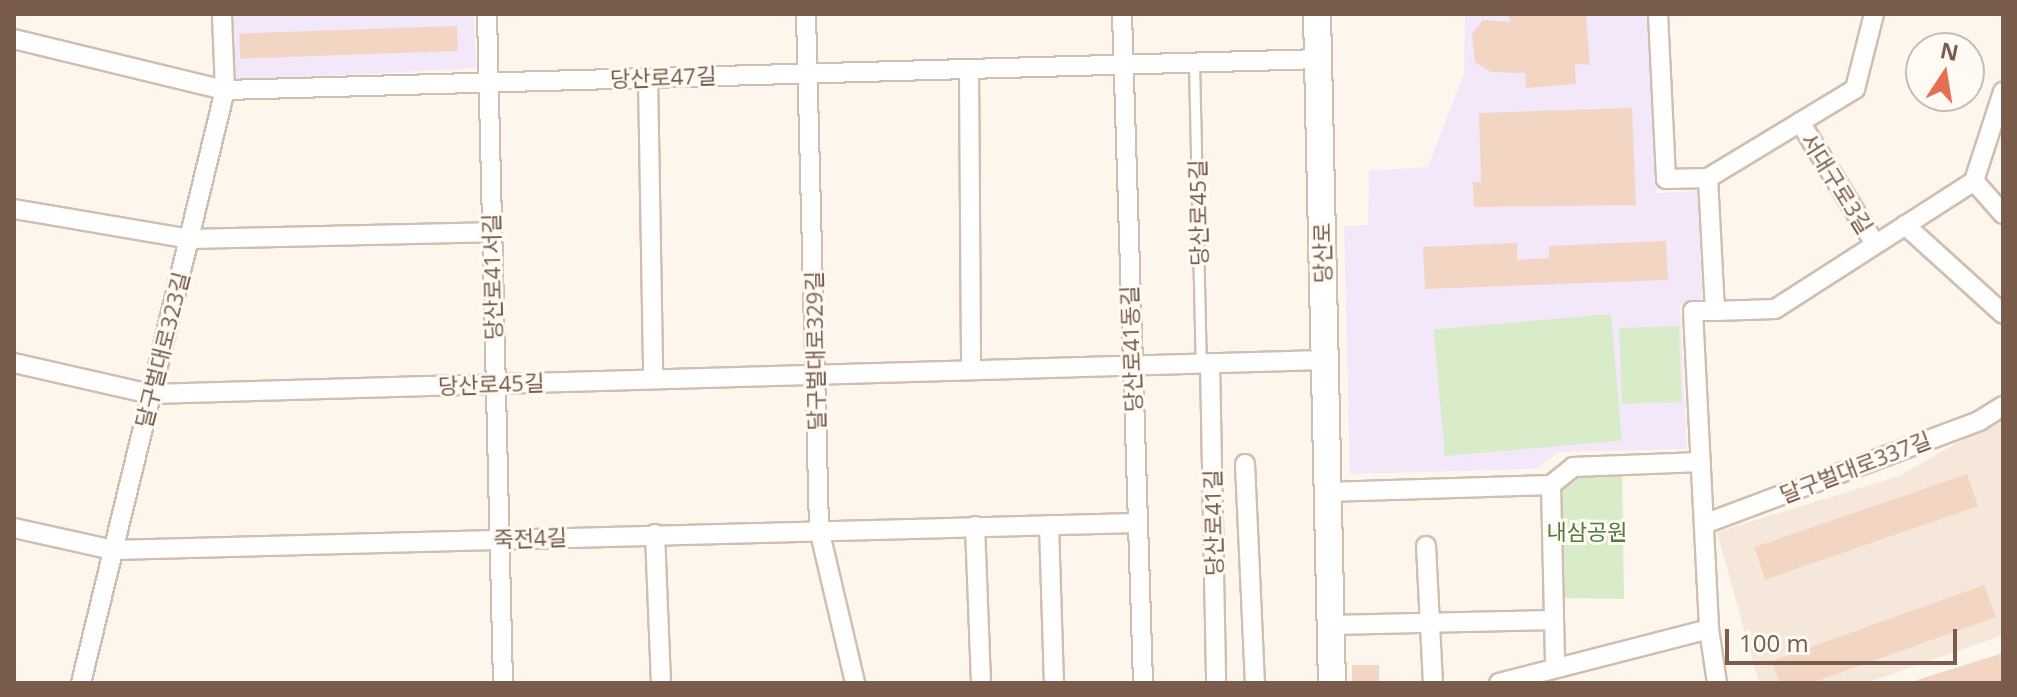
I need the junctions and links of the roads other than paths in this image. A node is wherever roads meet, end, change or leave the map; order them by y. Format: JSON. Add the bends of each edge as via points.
{"nodes":[{"id":1,"x":222,"y":14,"type":"edge"},
{"id":2,"x":487,"y":14,"type":"edge"},
{"id":3,"x":806,"y":14,"type":"edge"},
{"id":4,"x":1122,"y":14,"type":"edge"},
{"id":5,"x":1317,"y":14,"type":"edge"},
{"id":6,"x":1658,"y":14,"type":"edge"},
{"id":7,"x":1874,"y":14,"type":"edge"},
{"id":8,"x":14,"y":39,"type":"edge"},
{"id":9,"x":1318,"y":59,"type":"junction"},
{"id":10,"x":1194,"y":63,"type":"junction"},
{"id":11,"x":1124,"y":65,"type":"junction"},
{"id":12,"x":969,"y":69,"type":"junction"},
{"id":13,"x":808,"y":73,"type":"junction"},
{"id":14,"x":648,"y":78,"type":"junction"},
{"id":15,"x":491,"y":82,"type":"junction"},
{"id":16,"x":225,"y":90,"type":"junction"},
{"id":17,"x":2003,"y":92,"type":"edge"},
{"id":18,"x":1800,"y":122,"type":"junction"},
{"id":19,"x":1708,"y":178,"type":"junction"},
{"id":20,"x":1974,"y":181,"type":"junction"},
{"id":21,"x":14,"y":209,"type":"edge"},
{"id":22,"x":2003,"y":214,"type":"edge"},
{"id":23,"x":1905,"y":225,"type":"junction"},
{"id":24,"x":490,"y":232,"type":"junction"},
{"id":25,"x":189,"y":239,"type":"junction"},
{"id":26,"x":1875,"y":244,"type":"junction"},
{"id":27,"x":1715,"y":311,"type":"junction"},
{"id":28,"x":2003,"y":314,"type":"edge"},
{"id":29,"x":1324,"y":360,"type":"junction"},
{"id":30,"x":14,"y":363,"type":"edge"},
{"id":31,"x":1205,"y":364,"type":"junction"},
{"id":32,"x":1132,"y":366,"type":"junction"},
{"id":33,"x":971,"y":370,"type":"junction"},
{"id":34,"x":816,"y":375,"type":"junction"},
{"id":35,"x":653,"y":379,"type":"junction"},
{"id":36,"x":495,"y":384,"type":"junction"},
{"id":37,"x":151,"y":394,"type":"junction"},
{"id":38,"x":2003,"y":406,"type":"edge"},
{"id":39,"x":1701,"y":462,"type":"junction"},
{"id":40,"x":1245,"y":464,"type":"dead end"},
{"id":41,"x":1551,"y":485,"type":"junction"},
{"id":42,"x":1327,"y":492,"type":"junction"},
{"id":43,"x":1136,"y":523,"type":"junction"},
{"id":44,"x":1704,"y":524,"type":"junction"},
{"id":45,"x":1049,"y":525,"type":"junction"},
{"id":46,"x":975,"y":526,"type":"junction"},
{"id":47,"x":14,"y":528,"type":"edge"},
{"id":48,"x":819,"y":529,"type":"junction"},
{"id":49,"x":655,"y":534,"type":"junction"},
{"id":50,"x":499,"y":539,"type":"junction"},
{"id":51,"x":1426,"y":546,"type":"dead end"},
{"id":52,"x":113,"y":550,"type":"junction"},
{"id":53,"x":1554,"y":620,"type":"junction"},
{"id":54,"x":1430,"y":623,"type":"junction"},
{"id":55,"x":1331,"y":625,"type":"junction"},
{"id":56,"x":1709,"y":629,"type":"junction"},
{"id":57,"x":1555,"y":668,"type":"junction"},
{"id":58,"x":81,"y":683,"type":"edge"},
{"id":59,"x":503,"y":683,"type":"edge"},
{"id":60,"x":661,"y":683,"type":"edge"},
{"id":61,"x":855,"y":683,"type":"edge"},
{"id":62,"x":981,"y":683,"type":"edge"},
{"id":63,"x":1054,"y":683,"type":"edge"},
{"id":64,"x":1143,"y":683,"type":"edge"},
{"id":65,"x":1216,"y":683,"type":"edge"},
{"id":66,"x":1255,"y":683,"type":"edge"},
{"id":67,"x":1332,"y":683,"type":"edge"},
{"id":68,"x":1433,"y":683,"type":"edge"},
{"id":69,"x":1499,"y":683,"type":"edge"},
{"id":70,"x":1717,"y":683,"type":"edge"}],
"edges":[{"from":1,"to":16,"type":"street","name":"달구벌대로323길"},
{"from":2,"to":15,"type":"street","name":"당산로41서길"},
{"from":3,"to":13,"type":"street","name":"달구벌대로329길"},
{"from":4,"to":11,"type":"street","name":"당산로41동길"},
{"from":5,"to":9,"type":"main road","name":"당산로"},
{"from":6,"to":19,"type":"street","via":[[1666,179]]},
{"from":7,"to":18,"type":"street","name":"서대구로3길","via":[[1855,89]]},
{"from":8,"to":16,"type":"street","name":"당산로47길"},
{"from":9,"to":10,"type":"street","name":"당산로47길"},
{"from":9,"to":29,"type":"main road","name":"당산로"},
{"from":10,"to":11,"type":"street","name":"당산로47길"},
{"from":10,"to":31,"type":"lane","name":"당산로45길"},
{"from":11,"to":12,"type":"street","name":"당산로47길"},
{"from":11,"to":32,"type":"street","name":"당산로41동길"},
{"from":12,"to":13,"type":"street","name":"당산로47길"},
{"from":12,"to":33,"type":"street"},
{"from":13,"to":14,"type":"street","name":"당산로47길"},
{"from":13,"to":34,"type":"street","name":"달구벌대로329길"},
{"from":14,"to":15,"type":"street","name":"당산로47길"},
{"from":14,"to":35,"type":"street"},
{"from":15,"to":16,"type":"street","name":"당산로47길"},
{"from":15,"to":24,"type":"street","name":"당산로41서길"},
{"from":16,"to":25,"type":"street","name":"달구벌대로323길"},
{"from":17,"to":20,"type":"street"},
{"from":18,"to":19,"type":"street","name":"서대구로3길"},
{"from":18,"to":26,"type":"street","name":"서대구로3길"},
{"from":19,"to":27,"type":"street"},
{"from":20,"to":22,"type":"street"},
{"from":20,"to":23,"type":"street","name":"서대구로3길"},
{"from":21,"to":25,"type":"street"},
{"from":23,"to":26,"type":"street","name":"서대구로3길"},
{"from":23,"to":28,"type":"street"},
{"from":24,"to":25,"type":"street"},
{"from":24,"to":36,"type":"street","name":"당산로41서길"},
{"from":25,"to":37,"type":"street","name":"달구벌대로323길"},
{"from":26,"to":27,"type":"street","name":"서대구로3길","via":[[1775,309]]},
{"from":27,"to":39,"type":"street","name":"서대구로3길","via":[[1693,311]]},
{"from":29,"to":31,"type":"street","name":"당산로45길"},
{"from":29,"to":42,"type":"main road","name":"당산로"},
{"from":30,"to":37,"type":"street","name":"당산로45길"},
{"from":31,"to":32,"type":"street","name":"당산로45길"},
{"from":31,"to":65,"type":"street","name":"당산로41길"},
{"from":32,"to":33,"type":"street","name":"당산로45길"},
{"from":32,"to":43,"type":"street","name":"당산로41동길"},
{"from":33,"to":34,"type":"street","name":"당산로45길"},
{"from":34,"to":35,"type":"street","name":"당산로45길"},
{"from":34,"to":48,"type":"street","name":"달구벌대로329길"},
{"from":35,"to":36,"type":"street","name":"당산로45길"},
{"from":36,"to":37,"type":"street","name":"당산로45길"},
{"from":36,"to":50,"type":"street","name":"당산로41서길"},
{"from":37,"to":52,"type":"street","name":"달구벌대로323길"},
{"from":38,"to":44,"type":"street","name":"달구벌대로337길","via":[[1979,421]]},
{"from":39,"to":41,"type":"street","via":[[1573,467]]},
{"from":39,"to":44,"type":"street"},
{"from":40,"to":66,"type":"street","name":"당산로41길"},
{"from":41,"to":42,"type":"street"},
{"from":41,"to":53,"type":"street"},
{"from":42,"to":55,"type":"main road","name":"당산로"},
{"from":43,"to":45,"type":"street","name":"죽전4길"},
{"from":43,"to":64,"type":"street","name":"당산로41동길"},
{"from":44,"to":56,"type":"street"},
{"from":45,"to":46,"type":"street","name":"죽전4길"},
{"from":45,"to":63,"type":"street"},
{"from":46,"to":48,"type":"street","name":"죽전4길"},
{"from":46,"to":62,"type":"street"},
{"from":47,"to":52,"type":"street","name":"죽전4길"},
{"from":48,"to":49,"type":"street","name":"죽전4길"},
{"from":48,"to":61,"type":"street","name":"달구벌대로329길"},
{"from":49,"to":50,"type":"street","name":"죽전4길"},
{"from":49,"to":60,"type":"street"},
{"from":50,"to":52,"type":"street","name":"죽전4길"},
{"from":50,"to":59,"type":"street","name":"당산로41서길"},
{"from":51,"to":54,"type":"street"},
{"from":52,"to":58,"type":"street","name":"달구벌대로323길"},
{"from":53,"to":54,"type":"street"},
{"from":53,"to":57,"type":"street"},
{"from":54,"to":55,"type":"street"},
{"from":54,"to":68,"type":"street"},
{"from":55,"to":67,"type":"main road","name":"당산로"},
{"from":56,"to":57,"type":"street"},
{"from":56,"to":70,"type":"street"},
{"from":57,"to":69,"type":"street"}]}
